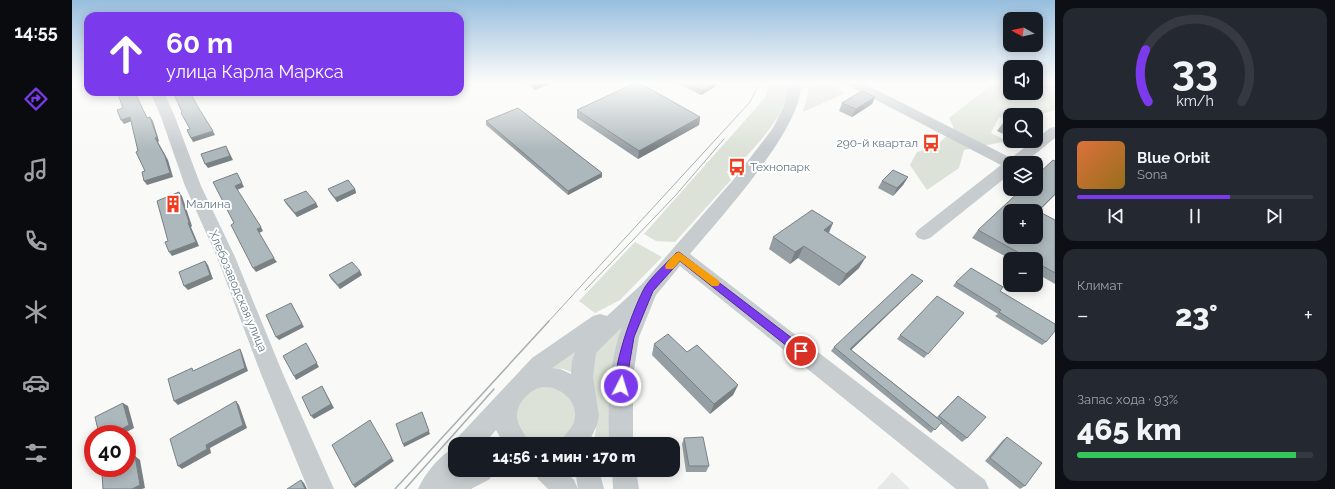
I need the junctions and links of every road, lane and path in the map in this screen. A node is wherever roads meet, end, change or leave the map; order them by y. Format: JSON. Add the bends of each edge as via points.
{"nodes":[{"id":1,"x":163,"y":105,"type":"edge"},
{"id":2,"x":792,"y":105,"type":"edge"},
{"id":3,"x":895,"y":105,"type":"edge"},
{"id":4,"x":1055,"y":131,"type":"edge"},
{"id":5,"x":1023,"y":156,"type":"edge"},
{"id":6,"x":1003,"y":161,"type":"edge"},
{"id":7,"x":1003,"y":171,"type":"edge"},
{"id":8,"x":924,"y":234,"type":"dead end"},
{"id":9,"x":679,"y":255,"type":"junction"},
{"id":10,"x":649,"y":289,"type":"junction"},
{"id":11,"x":514,"y":393,"type":"junction"},
{"id":12,"x":585,"y":426,"type":"edge"},
{"id":13,"x":474,"y":437,"type":"edge"},
{"id":14,"x":512,"y":437,"type":"edge"},
{"id":15,"x":578,"y":437,"type":"edge"},
{"id":16,"x":621,"y":437,"type":"edge"},
{"id":17,"x":448,"y":468,"type":"edge"},
{"id":18,"x":468,"y":477,"type":"edge"},
{"id":19,"x":554,"y":477,"type":"edge"},
{"id":20,"x":588,"y":477,"type":"edge"},
{"id":21,"x":625,"y":477,"type":"edge"},
{"id":22,"x":321,"y":489,"type":"edge"},
{"id":23,"x":431,"y":489,"type":"edge"},
{"id":24,"x":450,"y":489,"type":"edge"},
{"id":25,"x":565,"y":489,"type":"edge"},
{"id":26,"x":591,"y":489,"type":"edge"},
{"id":27,"x":626,"y":489,"type":"edge"},
{"id":28,"x":976,"y":489,"type":"edge"}],
"edges":[{"from":1,"to":22,"type":"street","name":"Хлебозаводская улица","via":[[193,186],[226,257]]},
{"from":2,"to":9,"type":"street","via":[[780,129],[740,183]]},
{"from":3,"to":6,"type":"street"},
{"from":4,"to":5,"type":"street"},
{"from":7,"to":8,"type":"street"},
{"from":9,"to":10,"type":"street"},
{"from":9,"to":28,"type":"street"},
{"from":10,"to":11,"type":"street","via":[[540,365]]},
{"from":10,"to":12,"type":"street","via":[[586,349],[581,374]]},
{"from":10,"to":16,"type":"street","via":[[629,337],[625,355],[621,386]]},
{"from":11,"to":12,"type":"street","via":[[532,380],[561,380],[571,385],[584,401]]},
{"from":11,"to":13,"type":"street"},
{"from":11,"to":14,"type":"street","via":[[507,407],[506,422]]},
{"from":12,"to":15,"type":"street"},
{"from":17,"to":23,"type":"street"},
{"from":18,"to":24,"type":"street"},
{"from":19,"to":25,"type":"street"},
{"from":20,"to":26,"type":"street"},
{"from":21,"to":27,"type":"street"}]}
